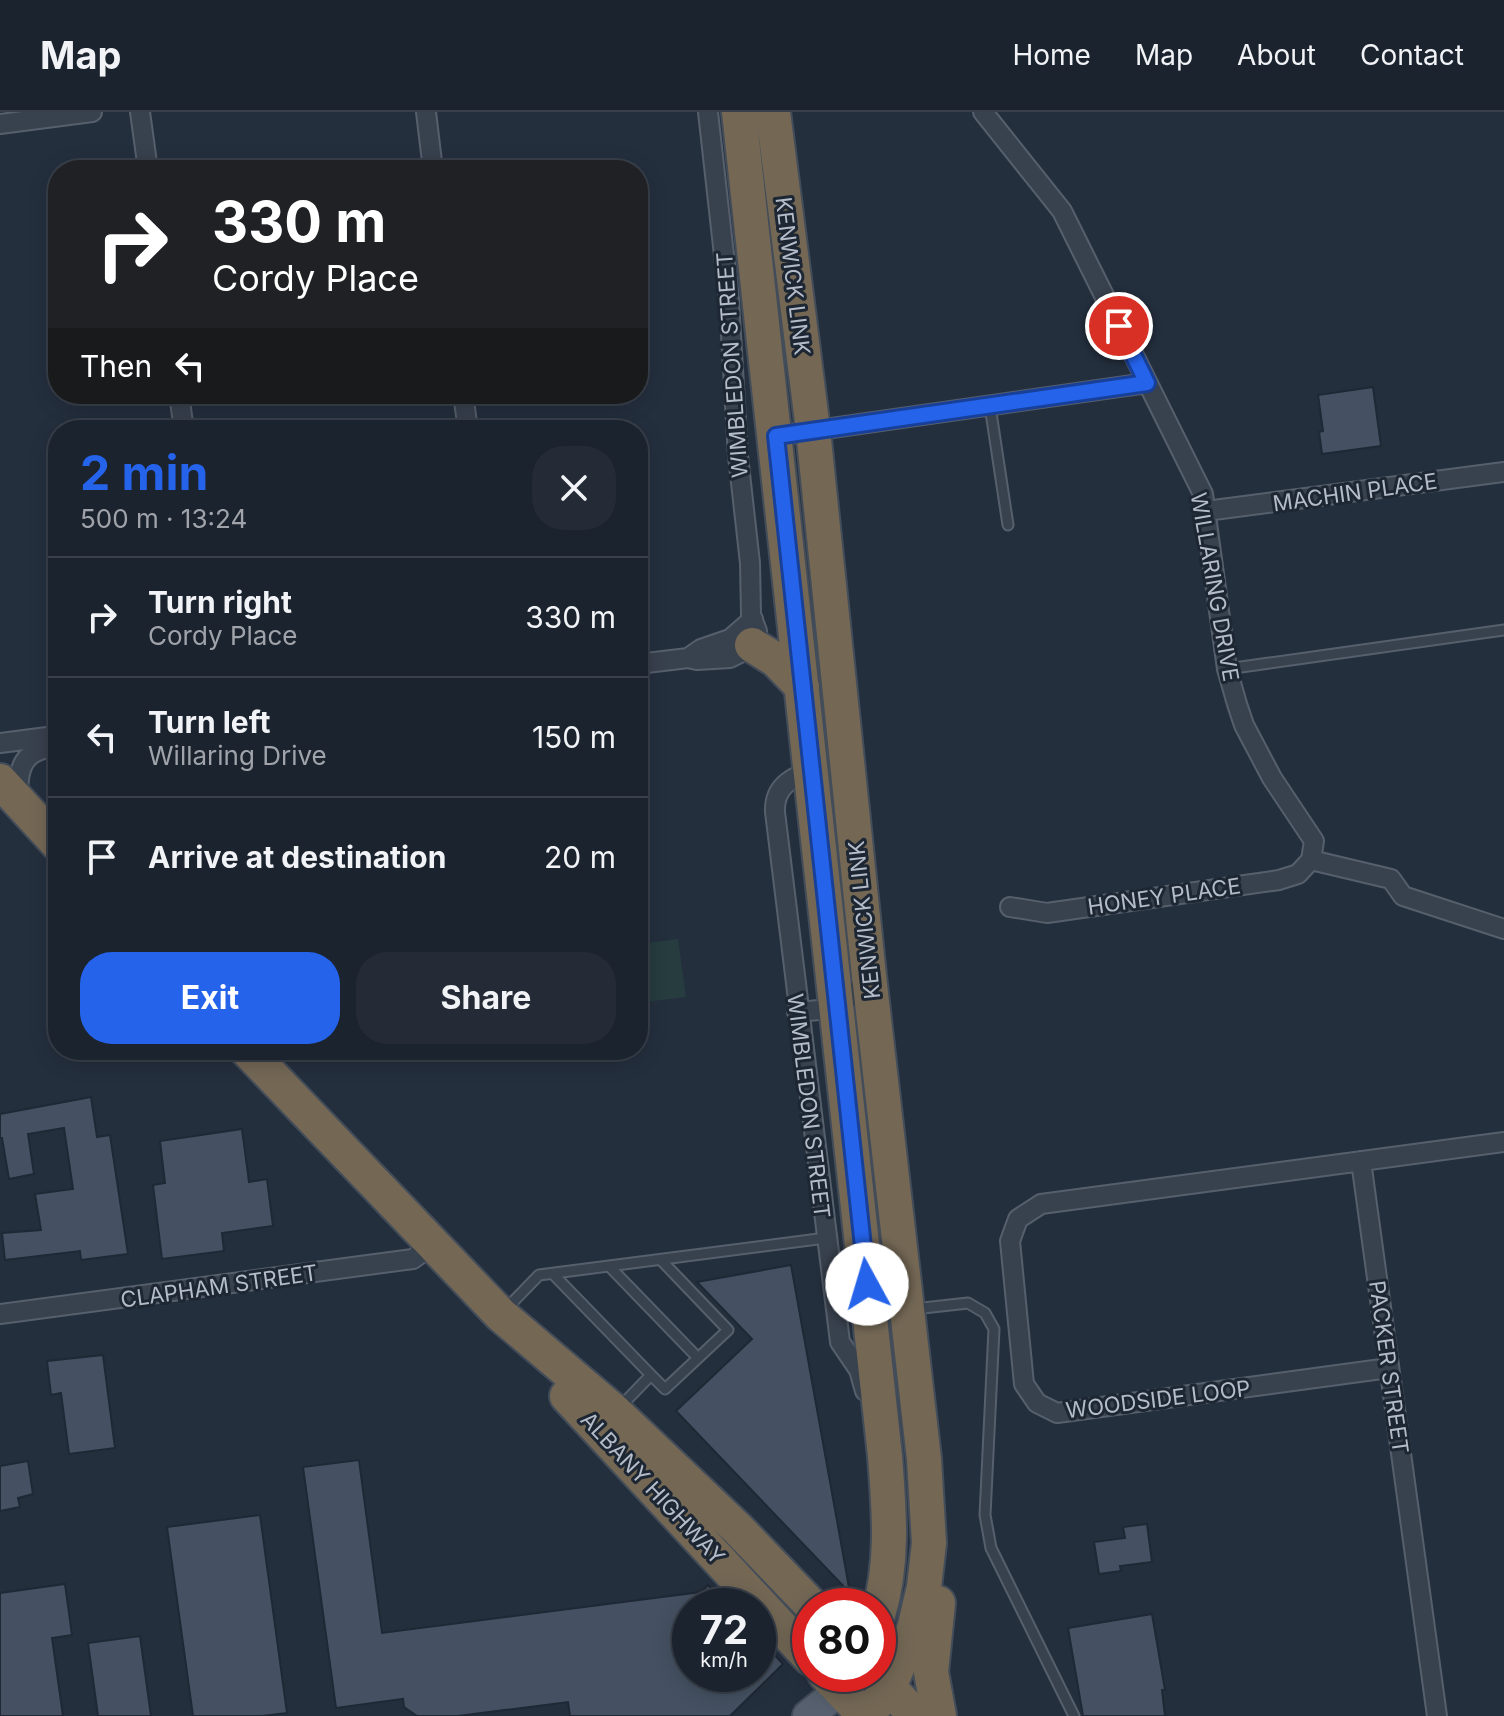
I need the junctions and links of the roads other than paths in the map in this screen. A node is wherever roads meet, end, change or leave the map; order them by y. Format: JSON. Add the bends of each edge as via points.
{"nodes":[{"id":1,"x":92,"y":112,"type":"edge"},
{"id":2,"x":140,"y":112,"type":"edge"},
{"id":3,"x":426,"y":112,"type":"edge"},
{"id":4,"x":708,"y":112,"type":"edge"},
{"id":5,"x":739,"y":112,"type":"edge"},
{"id":6,"x":773,"y":112,"type":"edge"},
{"id":7,"x":983,"y":112,"type":"edge"},
{"id":8,"x":0,"y":124,"type":"edge"},
{"id":9,"x":147,"y":160,"type":"edge"},
{"id":10,"x":432,"y":160,"type":"edge"},
{"id":11,"x":1147,"y":383,"type":"junction"},
{"id":12,"x":990,"y":406,"type":"junction"},
{"id":13,"x":813,"y":430,"type":"junction"},
{"id":14,"x":776,"y":436,"type":"junction"},
{"id":15,"x":1504,"y":472,"type":"edge"},
{"id":16,"x":1206,"y":511,"type":"junction"},
{"id":17,"x":1008,"y":525,"type":"dead end"},
{"id":18,"x":1504,"y":630,"type":"edge"},
{"id":19,"x":752,"y":632,"type":"junction"},
{"id":20,"x":688,"y":658,"type":"junction"},
{"id":21,"x":648,"y":663,"type":"edge"},
{"id":22,"x":1227,"y":669,"type":"junction"},
{"id":23,"x":802,"y":687,"type":"junction"},
{"id":24,"x":48,"y":737,"type":"edge"},
{"id":25,"x":0,"y":743,"type":"edge"},
{"id":26,"x":48,"y":747,"type":"edge"},
{"id":27,"x":810,"y":770,"type":"junction"},
{"id":28,"x":6,"y":797,"type":"edge"},
{"id":29,"x":48,"y":835,"type":"edge"},
{"id":30,"x":48,"y":856,"type":"edge"},
{"id":31,"x":1311,"y":860,"type":"junction"},
{"id":32,"x":1010,"y":907,"type":"dead end"},
{"id":33,"x":1504,"y":929,"type":"edge"},
{"id":34,"x":869,"y":976,"type":"junction"},
{"id":35,"x":837,"y":1008,"type":"junction"},
{"id":36,"x":797,"y":1012,"type":"junction"},
{"id":37,"x":257,"y":1060,"type":"edge"},
{"id":38,"x":1504,"y":1142,"type":"edge"},
{"id":39,"x":1361,"y":1161,"type":"junction"},
{"id":40,"x":826,"y":1238,"type":"junction"},
{"id":41,"x":433,"y":1244,"type":"junction"},
{"id":42,"x":662,"y":1261,"type":"junction"},
{"id":43,"x":610,"y":1267,"type":"junction"},
{"id":44,"x":553,"y":1274,"type":"junction"},
{"id":45,"x":908,"y":1309,"type":"junction"},
{"id":46,"x":0,"y":1314,"type":"edge"},
{"id":47,"x":870,"y":1314,"type":"junction"},
{"id":48,"x":501,"y":1315,"type":"junction"},
{"id":49,"x":698,"y":1358,"type":"junction"},
{"id":50,"x":1389,"y":1368,"type":"junction"},
{"id":51,"x":651,"y":1375,"type":"junction"},
{"id":52,"x":615,"y":1412,"type":"junction"},
{"id":53,"x":884,"y":1450,"type":"junction"},
{"id":54,"x":929,"y":1543,"type":"junction"},
{"id":55,"x":795,"y":1588,"type":"edge"},
{"id":56,"x":884,"y":1588,"type":"edge"},
{"id":57,"x":792,"y":1639,"type":"edge"},
{"id":58,"x":896,"y":1659,"type":"edge"},
{"id":59,"x":828,"y":1692,"type":"edge"},
{"id":60,"x":848,"y":1692,"type":"edge"},
{"id":61,"x":878,"y":1692,"type":"edge"},
{"id":62,"x":893,"y":1692,"type":"edge"},
{"id":63,"x":808,"y":1716,"type":"edge"},
{"id":64,"x":866,"y":1716,"type":"edge"},
{"id":65,"x":916,"y":1716,"type":"edge"},
{"id":66,"x":939,"y":1716,"type":"edge"},
{"id":67,"x":1074,"y":1716,"type":"edge"},
{"id":68,"x":1437,"y":1716,"type":"edge"}],
"edges":[{"from":1,"to":8,"type":"street"},
{"from":2,"to":9,"type":"street"},
{"from":3,"to":10,"type":"street"},
{"from":4,"to":19,"type":"street","name":"WIMBLEDON STREET","via":[[729,300]]},
{"from":5,"to":14,"type":"highway","name":"KENWICK LINK"},
{"from":6,"to":13,"type":"highway","name":"KENWICK LINK"},
{"from":7,"to":11,"type":"street","name":"WILLARING DRIVE","via":[[1062,211]]},
{"from":11,"to":12,"type":"street"},
{"from":11,"to":16,"type":"street","name":"WILLARING DRIVE","via":[[1203,494]]},
{"from":12,"to":13,"type":"street"},
{"from":12,"to":17,"type":"lane"},
{"from":13,"to":14,"type":"street"},
{"from":13,"to":34,"type":"highway","name":"KENWICK LINK"},
{"from":14,"to":23,"type":"highway","name":"KENWICK LINK"},
{"from":15,"to":16,"type":"street","name":"MACHIN PLACE"},
{"from":16,"to":22,"type":"street","name":"WILLARING DRIVE"},
{"from":18,"to":22,"type":"lane"},
{"from":19,"to":20,"type":"street"},
{"from":19,"to":20,"type":"street","via":[[730,658]]},
{"from":19,"to":23,"type":"highway"},
{"from":20,"to":21,"type":"street"},
{"from":22,"to":31,"type":"street","name":"WILLARING DRIVE","via":[[1254,746],[1314,841]]},
{"from":23,"to":27,"type":"highway","name":"KENWICK LINK"},
{"from":24,"to":25,"type":"street"},
{"from":26,"to":28,"type":"street","via":[[24,763],[18,785]]},
{"from":27,"to":35,"type":"highway","name":"KENWICK LINK"},
{"from":27,"to":36,"type":"street","name":"WIMBLEDON STREET","via":[[791,778],[774,804]]},
{"from":28,"to":29,"type":"highway"},
{"from":28,"to":30,"type":"highway"},
{"from":31,"to":32,"type":"street","name":"HONEY PLACE","via":[[1298,874],[1279,880],[1047,913]]},
{"from":31,"to":33,"type":"street","via":[[1391,879],[1403,896]]},
{"from":34,"to":35,"type":"street"},
{"from":34,"to":45,"type":"highway","name":"KENWICK LINK"},
{"from":35,"to":36,"type":"street"},
{"from":35,"to":47,"type":"highway","name":"KENWICK LINK"},
{"from":36,"to":40,"type":"street","name":"WIMBLEDON STREET"},
{"from":37,"to":41,"type":"highway","name":"ALBANY HIGHWAY"},
{"from":38,"to":39,"type":"street"},
{"from":39,"to":50,"type":"street","name":"PACKER STREET"},
{"from":39,"to":50,"type":"street","name":"WOODSIDE LOOP","via":[[1041,1204],[1018,1219],[1010,1241],[1024,1384],[1037,1403],[1057,1413]]},
{"from":40,"to":42,"type":"lane"},
{"from":40,"to":53,"type":"street","name":"WIMBLEDON STREET","via":[[840,1342],[863,1379],[871,1426]]},
{"from":41,"to":46,"type":"street","name":"CLAPHAM STREET","via":[[413,1259]]},
{"from":41,"to":48,"type":"highway","name":"ALBANY HIGHWAY"},
{"from":42,"to":43,"type":"lane"},
{"from":42,"to":49,"type":"lane","via":[[728,1330]]},
{"from":43,"to":44,"type":"lane"},
{"from":43,"to":49,"type":"lane"},
{"from":44,"to":48,"type":"lane","via":[[539,1275]]},
{"from":44,"to":51,"type":"lane"},
{"from":45,"to":47,"type":"lane"},
{"from":45,"to":54,"type":"highway","name":"KENWICK LINK"},
{"from":45,"to":67,"type":"lane","via":[[968,1303],[985,1313],[994,1329],[985,1515],[991,1548]]},
{"from":47,"to":53,"type":"highway","name":"KENWICK LINK"},
{"from":48,"to":52,"type":"highway","name":"ALBANY HIGHWAY"},
{"from":48,"to":57,"type":"highway","name":"ALBANY HIGHWAY","via":[[543,1370]]},
{"from":49,"to":51,"type":"lane","via":[[665,1389]]},
{"from":50,"to":68,"type":"street","name":"PACKER STREET"},
{"from":51,"to":52,"type":"lane"},
{"from":52,"to":55,"type":"highway","name":"ALBANY HIGHWAY"},
{"from":53,"to":56,"type":"highway","name":"KENWICK LINK","via":[[890,1515]]},
{"from":54,"to":58,"type":"highway","name":"KENWICK LINK","via":[[914,1629]]},
{"from":54,"to":66,"type":"highway","via":[[938,1600],[931,1672]]},
{"from":59,"to":63,"type":"main road"},
{"from":60,"to":64,"type":"highway"},
{"from":61,"to":64,"type":"highway","name":"KENWICK LINK"},
{"from":62,"to":65,"type":"highway"}]}
